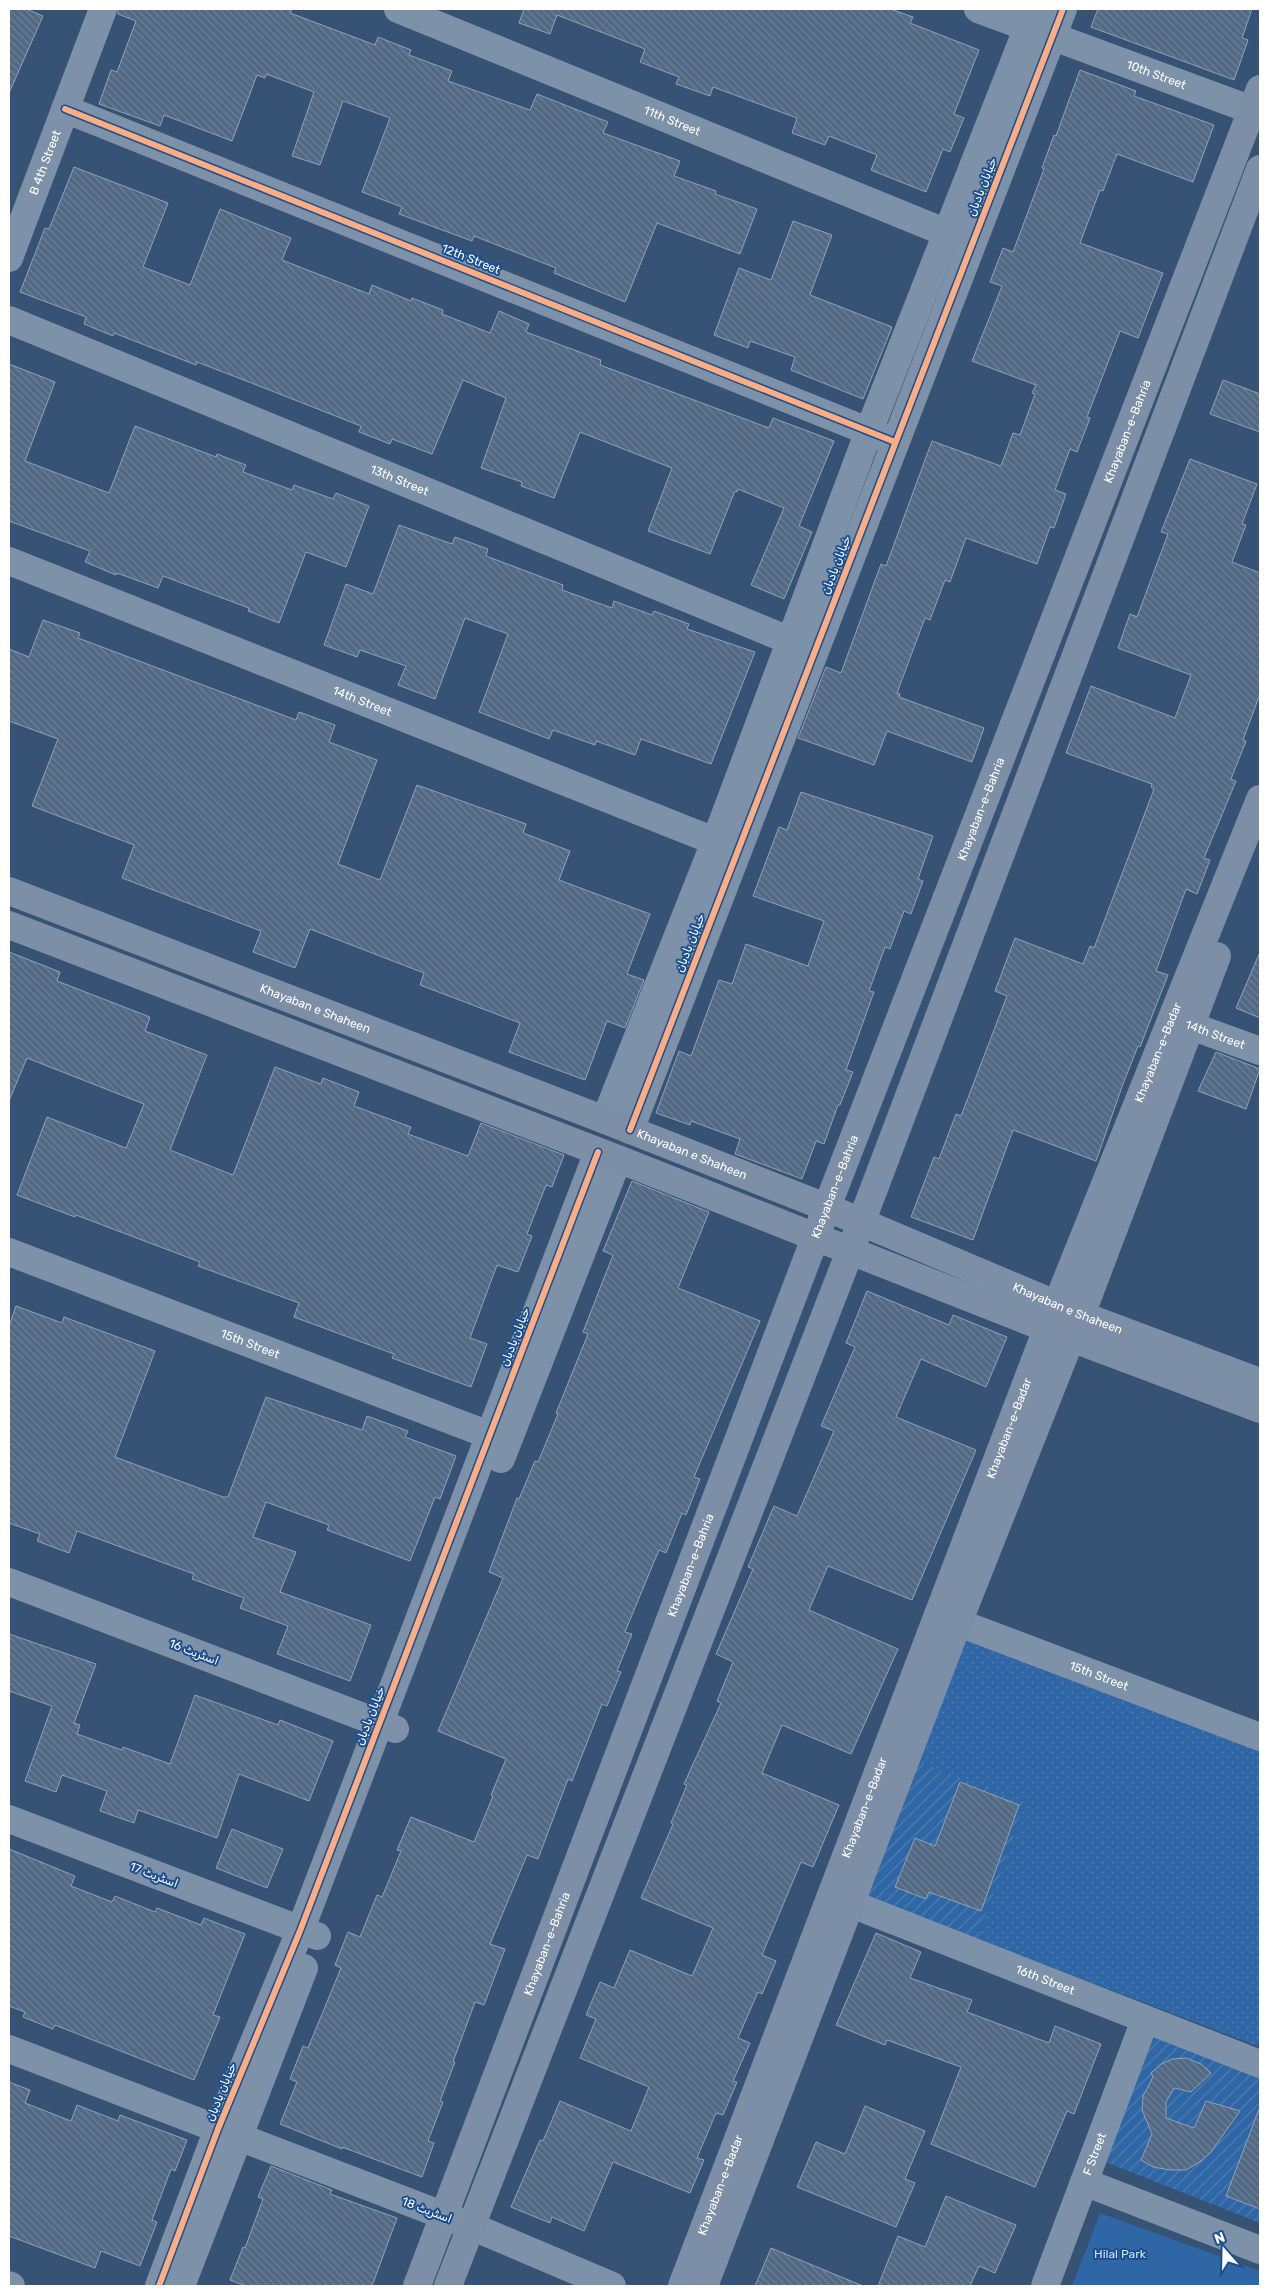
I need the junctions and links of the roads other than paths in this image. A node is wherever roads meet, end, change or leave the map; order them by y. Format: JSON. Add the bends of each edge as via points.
{"nodes":[{"id":1,"x":103,"y":9,"type":"edge"},
{"id":2,"x":398,"y":9,"type":"edge"},
{"id":3,"x":978,"y":9,"type":"edge"},
{"id":4,"x":1064,"y":9,"type":"edge"},
{"id":5,"x":1031,"y":18,"type":"edge"},
{"id":6,"x":1053,"y":38,"type":"junction"},
{"id":7,"x":1258,"y":104,"type":"edge"},
{"id":8,"x":65,"y":109,"type":"junction"},
{"id":9,"x":1260,"y":169,"type":"edge"},
{"id":10,"x":947,"y":233,"type":"junction"},
{"id":11,"x":974,"y":240,"type":"junction"},
{"id":12,"x":9,"y":258,"type":"edge"},
{"id":13,"x":9,"y":320,"type":"edge"},
{"id":14,"x":868,"y":431,"type":"junction"},
{"id":15,"x":895,"y":442,"type":"junction"},
{"id":16,"x":9,"y":561,"type":"edge"},
{"id":17,"x":803,"y":646,"type":"junction"},
{"id":18,"x":1258,"y":811,"type":"edge"},
{"id":19,"x":1260,"y":842,"type":"edge"},
{"id":20,"x":726,"y":846,"type":"junction"},
{"id":21,"x":9,"y":891,"type":"edge"},
{"id":22,"x":9,"y":926,"type":"edge"},
{"id":23,"x":1181,"y":1023,"type":"junction"},
{"id":24,"x":1260,"y":1051,"type":"edge"},
{"id":25,"x":618,"y":1125,"type":"junction"},
{"id":26,"x":608,"y":1155,"type":"junction"},
{"id":27,"x":828,"y":1208,"type":"junction"},
{"id":28,"x":860,"y":1223,"type":"junction"},
{"id":29,"x":815,"y":1238,"type":"junction"},
{"id":30,"x":849,"y":1251,"type":"junction"},
{"id":31,"x":9,"y":1252,"type":"edge"},
{"id":32,"x":1064,"y":1322,"type":"junction"},
{"id":33,"x":1245,"y":1386,"type":"edge"},
{"id":34,"x":1260,"y":1409,"type":"edge"},
{"id":35,"x":498,"y":1438,"type":"junction"},
{"id":36,"x":9,"y":1582,"type":"edge"},
{"id":37,"x":948,"y":1619,"type":"junction"},
{"id":38,"x":388,"y":1726,"type":"junction"},
{"id":39,"x":1260,"y":1737,"type":"edge"},
{"id":40,"x":9,"y":1819,"type":"edge"},
{"id":41,"x":841,"y":1900,"type":"junction"},
{"id":42,"x":308,"y":1933,"type":"junction"},
{"id":43,"x":1145,"y":2020,"type":"junction"},
{"id":44,"x":9,"y":2049,"type":"edge"},
{"id":45,"x":1260,"y":2064,"type":"edge"},
{"id":46,"x":229,"y":2132,"type":"junction"},
{"id":47,"x":1084,"y":2182,"type":"junction"},
{"id":48,"x":444,"y":2217,"type":"junction"},
{"id":49,"x":471,"y":2226,"type":"junction"},
{"id":50,"x":1260,"y":2250,"type":"edge"},
{"id":51,"x":159,"y":2286,"type":"edge"},
{"id":52,"x":181,"y":2286,"type":"edge"},
{"id":53,"x":417,"y":2286,"type":"edge"},
{"id":54,"x":448,"y":2286,"type":"edge"},
{"id":55,"x":612,"y":2286,"type":"edge"},
{"id":56,"x":682,"y":2286,"type":"edge"},
{"id":57,"x":704,"y":2286,"type":"edge"},
{"id":58,"x":1045,"y":2286,"type":"edge"}],
"edges":[{"from":1,"to":8,"type":"street","name":"B 4th Street"},
{"from":2,"to":10,"type":"street","name":"11th Street"},
{"from":3,"to":5,"type":"street"},
{"from":4,"to":6,"type":"street","name":"خیابان بادبان"},
{"from":5,"to":6,"type":"street","name":"10th Street"},
{"from":5,"to":10,"type":"street","name":"خیابان بادبان"},
{"from":6,"to":7,"type":"street","name":"10th Street"},
{"from":6,"to":11,"type":"street","name":"خیابان بادبان"},
{"from":7,"to":27,"type":"main road","name":"Khayaban-e-Bahria"},
{"from":8,"to":12,"type":"street","name":"B 4th Street"},
{"from":8,"to":14,"type":"street","name":"12th Street"},
{"from":9,"to":28,"type":"main road"},
{"from":10,"to":11,"type":"street","name":"11th Street"},
{"from":10,"to":14,"type":"street","name":"خیابان بادبان"},
{"from":11,"to":15,"type":"street","name":"خیابان بادبان"},
{"from":13,"to":17,"type":"street","name":"13th Street"},
{"from":14,"to":15,"type":"street","name":"12th Street"},
{"from":14,"to":17,"type":"street","name":"خیابان بادبان"},
{"from":15,"to":17,"type":"street","name":"خیابان بادبان"},
{"from":16,"to":20,"type":"street","name":"14th Street"},
{"from":17,"to":20,"type":"street","name":"خیابان بادبان"},
{"from":18,"to":23,"type":"main road","name":"Khayaban-e-Badar"},
{"from":19,"to":23,"type":"main road","name":"Khayaban-e-Badar"},
{"from":20,"to":25,"type":"street","name":"خیابان بادبان"},
{"from":21,"to":25,"type":"main road","name":"Khayaban e Shaheen"},
{"from":22,"to":26,"type":"main road","name":"Khayaban e Shaheen"},
{"from":23,"to":24,"type":"street","name":"14th Street"},
{"from":23,"to":32,"type":"main road","name":"Khayaban-e-Badar"},
{"from":25,"to":27,"type":"main road","name":"Khayaban e Shaheen"},
{"from":26,"to":29,"type":"main road","name":"Khayaban e Shaheen"},
{"from":26,"to":35,"type":"street","name":"خیابان بادبان"},
{"from":27,"to":28,"type":"main road","name":"Khayaban e Shaheen"},
{"from":27,"to":29,"type":"main road","name":"Khayaban-e-Bahria"},
{"from":28,"to":30,"type":"main road"},
{"from":28,"to":32,"type":"main road","name":"Khayaban e Shaheen"},
{"from":29,"to":30,"type":"main road","name":"Khayaban e Shaheen"},
{"from":29,"to":48,"type":"main road","name":"Khayaban-e-Bahria"},
{"from":30,"to":32,"type":"main road","name":"Khayaban e Shaheen"},
{"from":30,"to":49,"type":"main road"},
{"from":31,"to":35,"type":"street","name":"15th Street"},
{"from":32,"to":33,"type":"main road","name":"Khayaban e Shaheen"},
{"from":32,"to":37,"type":"main road","name":"Khayaban-e-Badar"},
{"from":33,"to":34,"type":"main road","name":"Khayaban e Shaheen"},
{"from":35,"to":38,"type":"street","name":"خیابان بادبان"},
{"from":36,"to":38,"type":"street","name":"اسٹریٹ 16"},
{"from":37,"to":39,"type":"street","name":"15th Street"},
{"from":37,"to":41,"type":"main road","name":"Khayaban-e-Badar"},
{"from":38,"to":42,"type":"street","name":"خیابان بادبان"},
{"from":40,"to":42,"type":"street","name":"اسٹریٹ 17"},
{"from":41,"to":43,"type":"street","name":"16th Street"},
{"from":41,"to":56,"type":"main road","name":"Khayaban-e-Badar"},
{"from":41,"to":57,"type":"main road","name":"Khayaban-e-Badar"},
{"from":42,"to":46,"type":"street","name":"خیابان بادبان"},
{"from":43,"to":45,"type":"street","name":"16th Street"},
{"from":43,"to":47,"type":"street","name":"F Street"},
{"from":44,"to":46,"type":"street","name":"اسٹریٹ 18"},
{"from":46,"to":48,"type":"street","name":"اسٹریٹ 18"},
{"from":46,"to":51,"type":"street","name":"خیابان بادبان"},
{"from":46,"to":52,"type":"street","name":"خیابان بادبان"},
{"from":47,"to":50,"type":"street"},
{"from":47,"to":58,"type":"street","name":"F Street"},
{"from":48,"to":49,"type":"street","name":"اسٹریٹ 18"},
{"from":48,"to":53,"type":"main road","name":"Khayaban-e-Bahria"},
{"from":49,"to":54,"type":"main road"},
{"from":49,"to":55,"type":"street","name":"اسٹریٹ 18"}]}
